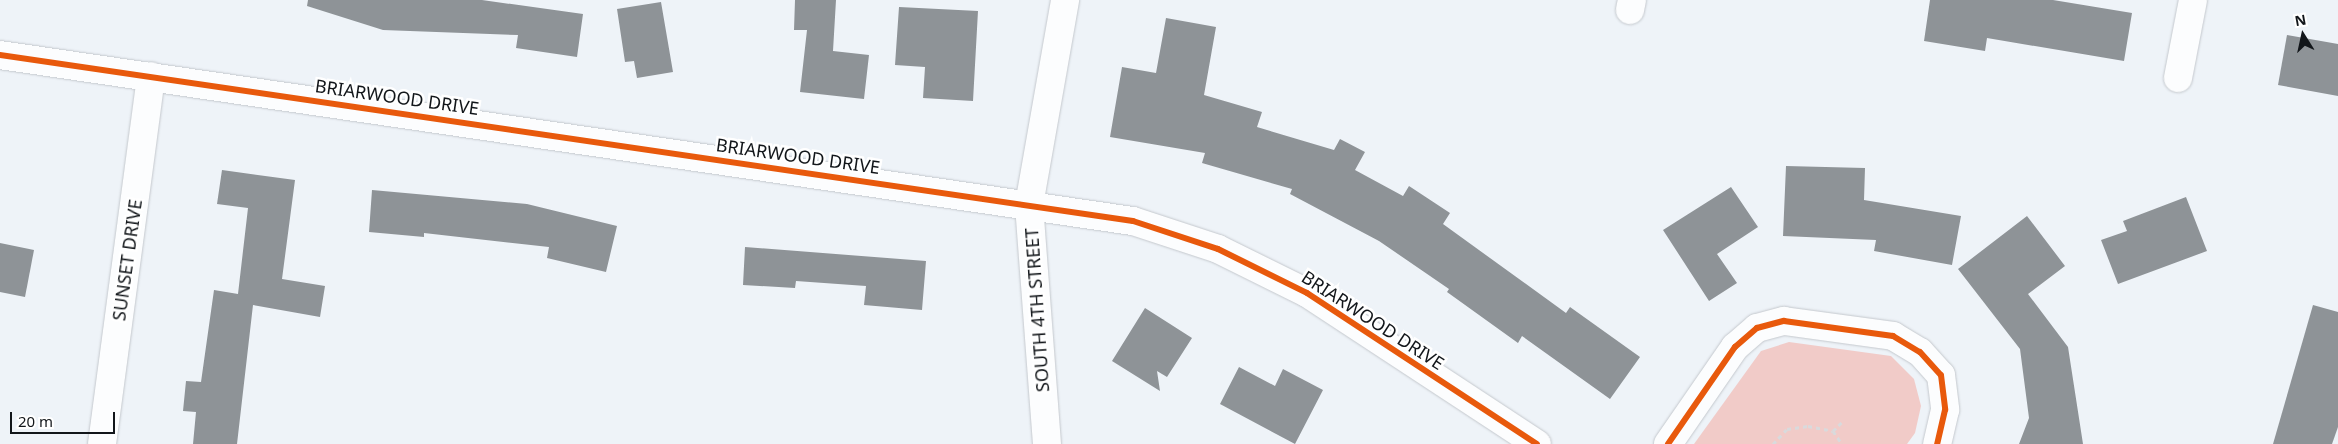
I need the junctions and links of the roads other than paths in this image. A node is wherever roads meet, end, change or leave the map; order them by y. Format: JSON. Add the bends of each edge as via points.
{"nodes":[{"id":1,"x":1065,"y":0,"type":"edge"},
{"id":2,"x":2193,"y":0,"type":"edge"},
{"id":3,"x":0,"y":55,"type":"edge"},
{"id":4,"x":151,"y":76,"type":"junction"},
{"id":5,"x":2178,"y":78,"type":"dead end"},
{"id":6,"x":1029,"y":205,"type":"junction"},
{"id":7,"x":102,"y":444,"type":"edge"},
{"id":8,"x":1047,"y":444,"type":"edge"},
{"id":9,"x":1536,"y":444,"type":"edge"},
{"id":10,"x":1668,"y":444,"type":"edge"},
{"id":11,"x":1937,"y":444,"type":"edge"}],
"edges":[{"from":1,"to":6,"type":"street","name":"SOUTH 4TH STREET"},
{"from":2,"to":5,"type":"street"},
{"from":3,"to":4,"type":"street","name":"BRIARWOOD DRIVE"},
{"from":4,"to":6,"type":"street","name":"BRIARWOOD DRIVE"},
{"from":4,"to":7,"type":"street","name":"SUNSET DRIVE"},
{"from":6,"to":8,"type":"street","name":"SOUTH 4TH STREET"},
{"from":6,"to":9,"type":"street","name":"BRIARWOOD DRIVE","via":[[1133,221],[1218,249],[1307,293]]},
{"from":10,"to":11,"type":"street","via":[[1735,346],[1757,328],[1784,321],[1893,336],[1920,352],[1941,375],[1945,410]]}]}
